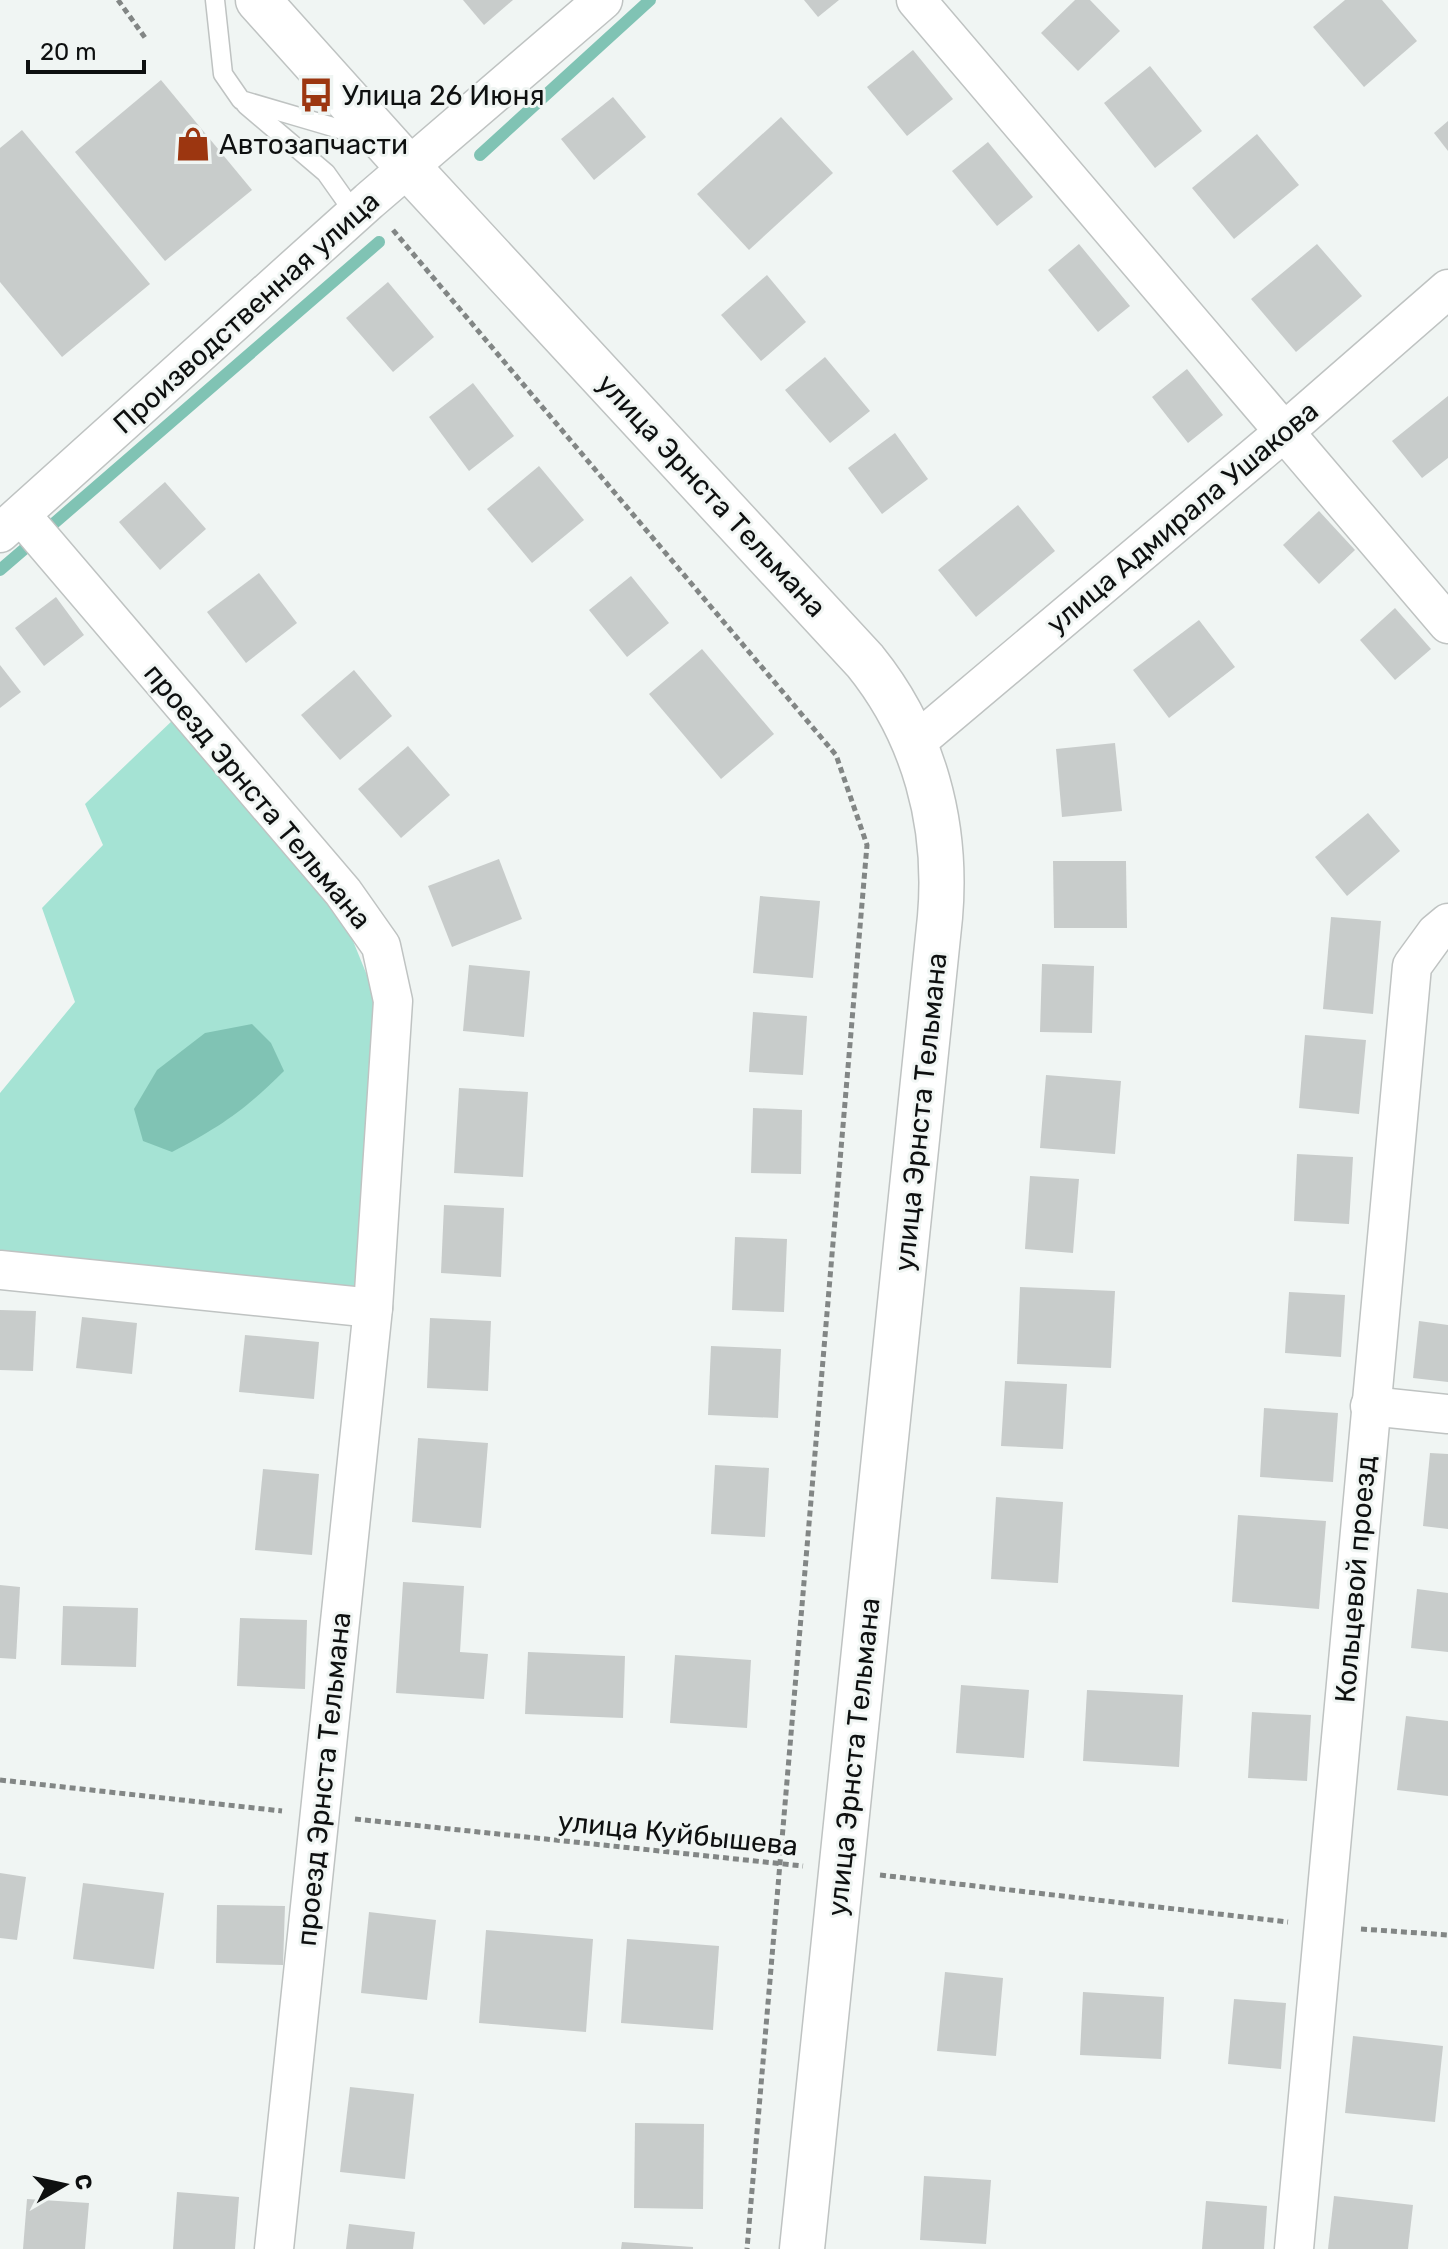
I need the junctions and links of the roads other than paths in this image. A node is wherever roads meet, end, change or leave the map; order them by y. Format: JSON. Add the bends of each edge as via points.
{"nodes":[{"id":1,"x":215,"y":0,"type":"edge"},
{"id":2,"x":258,"y":0,"type":"edge"},
{"id":3,"x":603,"y":0,"type":"edge"},
{"id":4,"x":916,"y":0,"type":"edge"},
{"id":5,"x":241,"y":100,"type":"junction"},
{"id":6,"x":398,"y":156,"type":"junction"},
{"id":7,"x":362,"y":208,"type":"junction"},
{"id":8,"x":1448,"y":289,"type":"edge"},
{"id":9,"x":1284,"y":432,"type":"junction"},
{"id":10,"x":11,"y":524,"type":"edge"},
{"id":11,"x":1448,"y":624,"type":"edge"},
{"id":12,"x":915,"y":743,"type":"junction"},
{"id":13,"x":1448,"y":923,"type":"edge"},
{"id":14,"x":1430,"y":968,"type":"edge"},
{"id":15,"x":0,"y":1270,"type":"edge"},
{"id":16,"x":373,"y":1308,"type":"junction"},
{"id":17,"x":1370,"y":1406,"type":"junction"},
{"id":18,"x":1448,"y":1414,"type":"edge"},
{"id":19,"x":274,"y":2249,"type":"edge"},
{"id":20,"x":802,"y":2249,"type":"edge"},
{"id":21,"x":1294,"y":2249,"type":"edge"}],
"edges":[{"from":1,"to":5,"type":"lane","via":[[223,74]]},
{"from":2,"to":6,"type":"main road"},
{"from":3,"to":6,"type":"street","name":"Производственная улица"},
{"from":4,"to":9,"type":"street"},
{"from":5,"to":6,"type":"lane","via":[[339,127]]},
{"from":5,"to":7,"type":"lane"},
{"from":6,"to":7,"type":"street","name":"Производственная улица"},
{"from":6,"to":12,"type":"main road","name":"улица Эрнста Тельмана","via":[[865,661]]},
{"from":7,"to":10,"type":"street","name":"Производственная улица"},
{"from":8,"to":9,"type":"street","name":"улица Адмирала Ушакова"},
{"from":9,"to":11,"type":"street"},
{"from":9,"to":12,"type":"street","name":"улица Адмирала Ушакова"},
{"from":10,"to":16,"type":"street","name":"проезд Эрнста Тельмана","via":[[343,892],[381,946],[393,1001]]},
{"from":12,"to":20,"type":"main road","name":"улица Эрнста Тельмана","via":[[937,820],[942,901]]},
{"from":13,"to":14,"type":"street","name":"Кольцевой проезд","via":[[1436,933]]},
{"from":14,"to":17,"type":"street","name":"Кольцевой проезд"},
{"from":15,"to":16,"type":"street"},
{"from":16,"to":19,"type":"street","name":"проезд Эрнста Тельмана"},
{"from":17,"to":18,"type":"street"},
{"from":17,"to":21,"type":"street","name":"Кольцевой проезд"}]}
